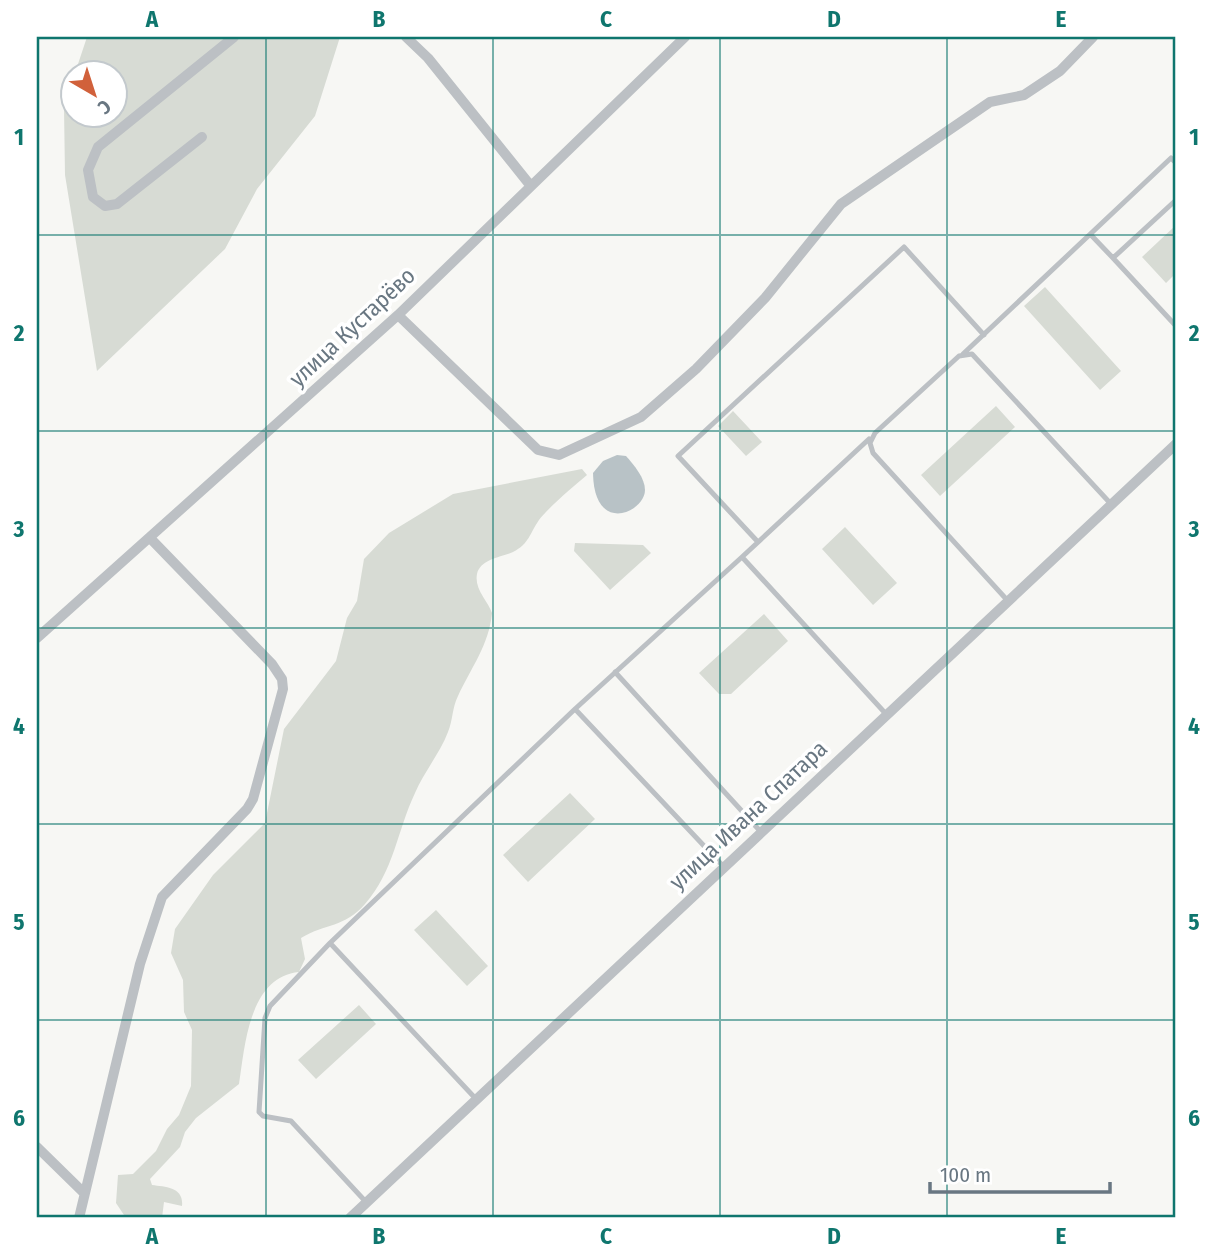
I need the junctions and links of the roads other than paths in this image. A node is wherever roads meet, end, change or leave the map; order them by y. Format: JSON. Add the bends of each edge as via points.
{"nodes":[{"id":1,"x":234,"y":37,"type":"edge"},
{"id":2,"x":406,"y":37,"type":"edge"},
{"id":3,"x":685,"y":37,"type":"edge"},
{"id":4,"x":1093,"y":37,"type":"edge"},
{"id":5,"x":202,"y":137,"type":"dead end"},
{"id":6,"x":1175,"y":158,"type":"edge"},
{"id":7,"x":530,"y":185,"type":"junction"},
{"id":8,"x":1176,"y":200,"type":"edge"},
{"id":9,"x":1091,"y":235,"type":"junction"},
{"id":10,"x":1113,"y":258,"type":"junction"},
{"id":11,"x":398,"y":315,"type":"junction"},
{"id":12,"x":1176,"y":326,"type":"edge"},
{"id":13,"x":984,"y":335,"type":"junction"},
{"id":14,"x":963,"y":354,"type":"junction"},
{"id":15,"x":872,"y":437,"type":"junction"},
{"id":16,"x":1176,"y":444,"type":"edge"},
{"id":17,"x":1111,"y":504,"type":"junction"},
{"id":18,"x":150,"y":538,"type":"junction"},
{"id":19,"x":758,"y":542,"type":"junction"},
{"id":20,"x":742,"y":557,"type":"junction"},
{"id":21,"x":1008,"y":601,"type":"junction"},
{"id":22,"x":37,"y":638,"type":"edge"},
{"id":23,"x":615,"y":672,"type":"junction"},
{"id":24,"x":575,"y":709,"type":"junction"},
{"id":25,"x":886,"y":715,"type":"junction"},
{"id":26,"x":761,"y":832,"type":"junction"},
{"id":27,"x":723,"y":866,"type":"junction"},
{"id":28,"x":330,"y":943,"type":"junction"},
{"id":29,"x":476,"y":1099,"type":"junction"},
{"id":30,"x":37,"y":1147,"type":"edge"},
{"id":31,"x":85,"y":1193,"type":"junction"},
{"id":32,"x":366,"y":1202,"type":"junction"},
{"id":33,"x":79,"y":1218,"type":"edge"},
{"id":34,"x":350,"y":1218,"type":"edge"}],
"edges":[{"from":1,"to":5,"type":"street","via":[[97,147],[88,170],[93,197],[105,206],[117,204]]},
{"from":2,"to":7,"type":"street"},
{"from":3,"to":7,"type":"street","name":"улица Кустарёво"},
{"from":4,"to":11,"type":"street","via":[[1060,71],[1024,95],[990,102],[841,204],[765,298],[696,369],[641,417],[600,439],[559,455],[538,450]]},
{"from":6,"to":9,"type":"lane"},
{"from":7,"to":11,"type":"street","name":"улица Кустарёво"},
{"from":8,"to":10,"type":"lane"},
{"from":9,"to":10,"type":"lane"},
{"from":9,"to":13,"type":"lane"},
{"from":10,"to":12,"type":"lane"},
{"from":11,"to":18,"type":"street","name":"улица Кустарёво"},
{"from":13,"to":14,"type":"lane"},
{"from":13,"to":19,"type":"lane","via":[[904,247],[678,456]]},
{"from":14,"to":15,"type":"lane"},
{"from":14,"to":17,"type":"lane","via":[[977,357]]},
{"from":15,"to":19,"type":"lane"},
{"from":15,"to":21,"type":"lane","via":[[873,453]]},
{"from":16,"to":17,"type":"street","name":"улица Ивана Спатара"},
{"from":17,"to":21,"type":"street","name":"улица Ивана Спатара"},
{"from":18,"to":22,"type":"street","name":"улица Кустарёво"},
{"from":18,"to":31,"type":"street","via":[[272,664],[283,689],[247,809],[162,897],[140,964]]},
{"from":19,"to":20,"type":"lane"},
{"from":20,"to":23,"type":"lane"},
{"from":20,"to":25,"type":"lane"},
{"from":21,"to":25,"type":"street","name":"улица Ивана Спатара"},
{"from":23,"to":24,"type":"lane"},
{"from":23,"to":26,"type":"lane"},
{"from":24,"to":27,"type":"lane"},
{"from":24,"to":28,"type":"lane"},
{"from":25,"to":26,"type":"street","name":"улица Ивана Спатара"},
{"from":26,"to":27,"type":"street","name":"улица Ивана Спатара"},
{"from":27,"to":29,"type":"street","name":"улица Ивана Спатара"},
{"from":28,"to":29,"type":"lane"},
{"from":28,"to":32,"type":"lane","via":[[268,1010],[257,1107],[263,1116],[286,1118],[294,1124]]},
{"from":29,"to":32,"type":"street","name":"улица Ивана Спатара"},
{"from":30,"to":31,"type":"street"},
{"from":31,"to":33,"type":"street"},
{"from":32,"to":34,"type":"street","name":"улица Ивана Спатара"}]}
